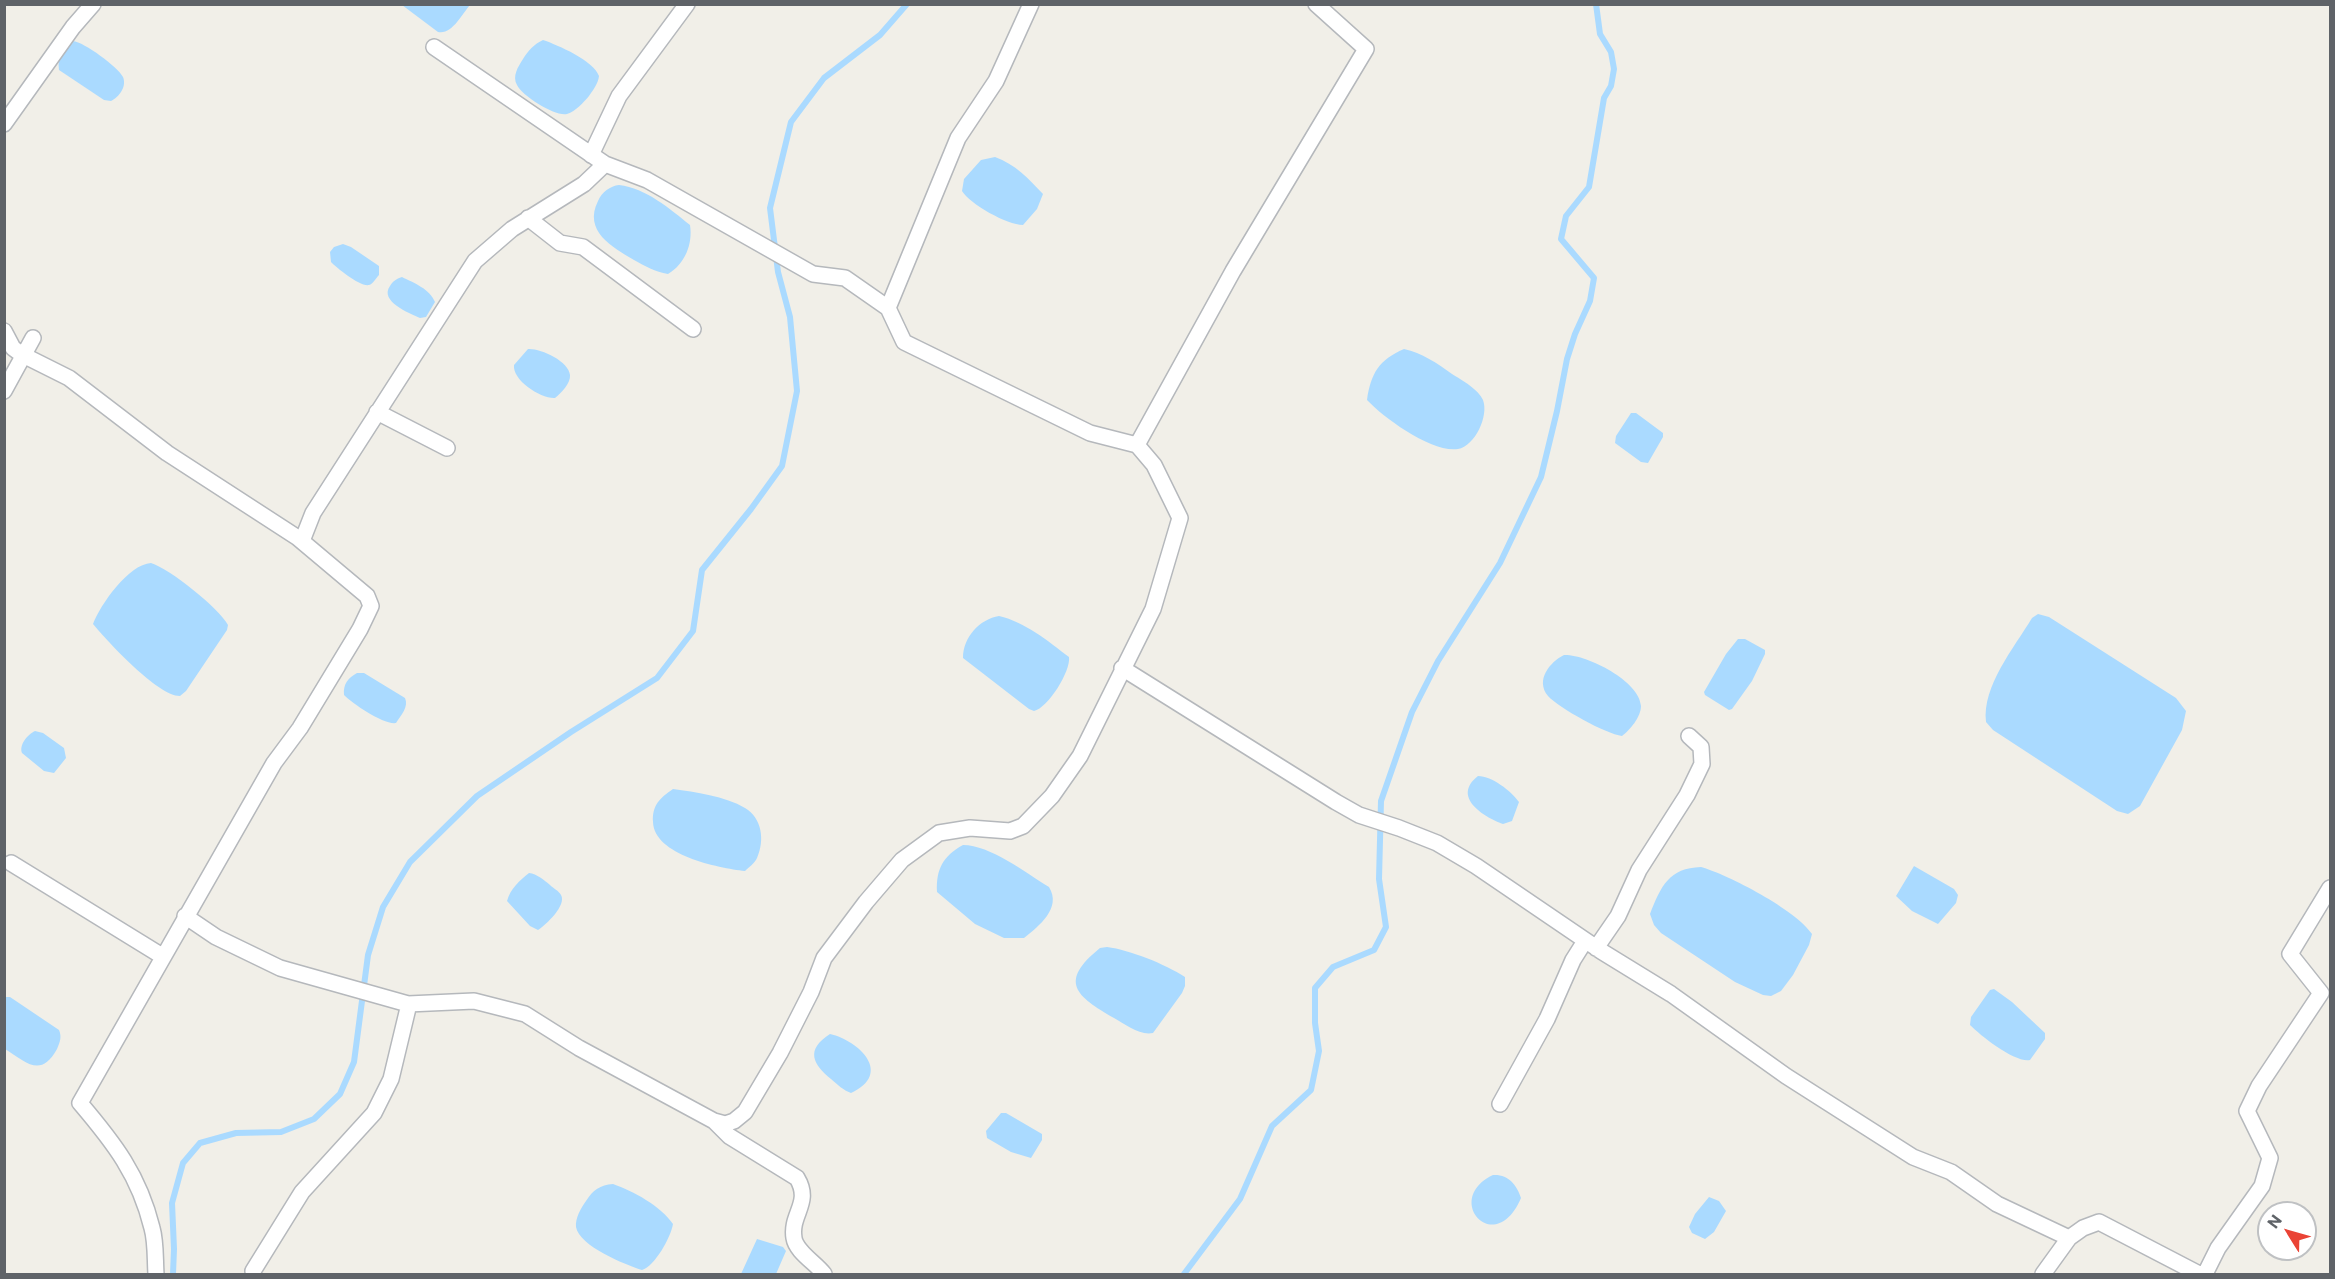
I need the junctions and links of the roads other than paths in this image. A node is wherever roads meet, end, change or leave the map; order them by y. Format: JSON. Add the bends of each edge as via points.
{"nodes":[{"id":1,"x":93,"y":4,"type":"edge"},
{"id":2,"x":687,"y":4,"type":"edge"},
{"id":3,"x":1031,"y":4,"type":"edge"},
{"id":4,"x":1316,"y":4,"type":"edge"},
{"id":5,"x":434,"y":47,"type":"dead end"},
{"id":6,"x":6,"y":118,"type":"edge"},
{"id":7,"x":591,"y":155,"type":"junction"},
{"id":8,"x":604,"y":164,"type":"junction"},
{"id":9,"x":528,"y":218,"type":"junction"},
{"id":10,"x":888,"y":308,"type":"junction"},
{"id":11,"x":693,"y":330,"type":"dead end"},
{"id":12,"x":4,"y":331,"type":"edge"},
{"id":13,"x":33,"y":338,"type":"dead end"},
{"id":14,"x":23,"y":356,"type":"junction"},
{"id":15,"x":4,"y":391,"type":"edge"},
{"id":16,"x":377,"y":412,"type":"junction"},
{"id":17,"x":1137,"y":445,"type":"junction"},
{"id":18,"x":447,"y":448,"type":"dead end"},
{"id":19,"x":302,"y":542,"type":"junction"},
{"id":20,"x":1122,"y":668,"type":"junction"},
{"id":21,"x":1689,"y":736,"type":"dead end"},
{"id":22,"x":11,"y":863,"type":"dead end"},
{"id":23,"x":2331,"y":888,"type":"edge"},
{"id":24,"x":185,"y":915,"type":"junction"},
{"id":25,"x":1591,"y":944,"type":"junction"},
{"id":26,"x":162,"y":957,"type":"junction"},
{"id":27,"x":409,"y":1004,"type":"junction"},
{"id":28,"x":1500,"y":1104,"type":"dead end"},
{"id":29,"x":714,"y":1121,"type":"junction"},
{"id":30,"x":2068,"y":1238,"type":"junction"},
{"id":31,"x":253,"y":1271,"type":"dead end"},
{"id":32,"x":156,"y":1275,"type":"edge"},
{"id":33,"x":824,"y":1275,"type":"edge"},
{"id":34,"x":2043,"y":1275,"type":"edge"},
{"id":35,"x":2199,"y":1275,"type":"edge"},
{"id":36,"x":2205,"y":1275,"type":"edge"}],
"edges":[{"from":1,"to":6,"type":"street"},
{"from":2,"to":7,"type":"street","via":[[618,96]]},
{"from":3,"to":10,"type":"street","via":[[996,81],[958,138]]},
{"from":4,"to":17,"type":"street","via":[[1366,50],[1233,270]]},
{"from":5,"to":7,"type":"street"},
{"from":7,"to":8,"type":"street"},
{"from":8,"to":9,"type":"street","via":[[584,184]]},
{"from":8,"to":10,"type":"street","via":[[647,180],[813,274],[845,278]]},
{"from":9,"to":11,"type":"street","via":[[560,243],[583,247]]},
{"from":9,"to":16,"type":"street","via":[[475,261]]},
{"from":10,"to":17,"type":"street","via":[[904,342],[1090,434]]},
{"from":12,"to":14,"type":"street","via":[[13,348]]},
{"from":13,"to":14,"type":"street"},
{"from":14,"to":15,"type":"street"},
{"from":14,"to":19,"type":"street","via":[[69,378],[167,453]]},
{"from":16,"to":18,"type":"street"},
{"from":16,"to":19,"type":"street","via":[[313,513]]},
{"from":17,"to":20,"type":"street","via":[[1154,465],[1180,518],[1153,609]]},
{"from":19,"to":24,"type":"street","via":[[368,596],[370,606],[360,629],[274,763]]},
{"from":20,"to":25,"type":"street","via":[[1359,815],[1437,843]]},
{"from":20,"to":29,"type":"street","via":[[1080,756],[1052,796],[1023,826],[1010,831],[970,828],[939,833],[902,861],[825,958],[785,1043],[745,1112],[725,1124]]},
{"from":21,"to":25,"type":"street","via":[[1701,747],[1702,764],[1639,870],[1618,916]]},
{"from":22,"to":26,"type":"street"},
{"from":23,"to":36,"type":"street","via":[[2290,954],[2321,993],[2259,1086],[2247,1112],[2270,1158],[2262,1186],[2218,1248]]},
{"from":24,"to":26,"type":"street"},
{"from":24,"to":27,"type":"street","via":[[216,937],[280,968]]},
{"from":25,"to":28,"type":"street","via":[[1573,960],[1547,1019]]},
{"from":25,"to":30,"type":"street","via":[[1913,1157],[1951,1172],[1997,1204]]},
{"from":26,"to":32,"type":"street","via":[[80,1103],[116,1147],[139,1185],[153,1230]]},
{"from":27,"to":29,"type":"street","via":[[474,1001],[525,1014]]},
{"from":27,"to":31,"type":"street","via":[[391,1079],[374,1113],[302,1192]]},
{"from":29,"to":33,"type":"street","via":[[729,1136],[797,1178],[803,1198],[794,1239]]},
{"from":30,"to":34,"type":"street"},
{"from":30,"to":35,"type":"street","via":[[2099,1222]]}]}
